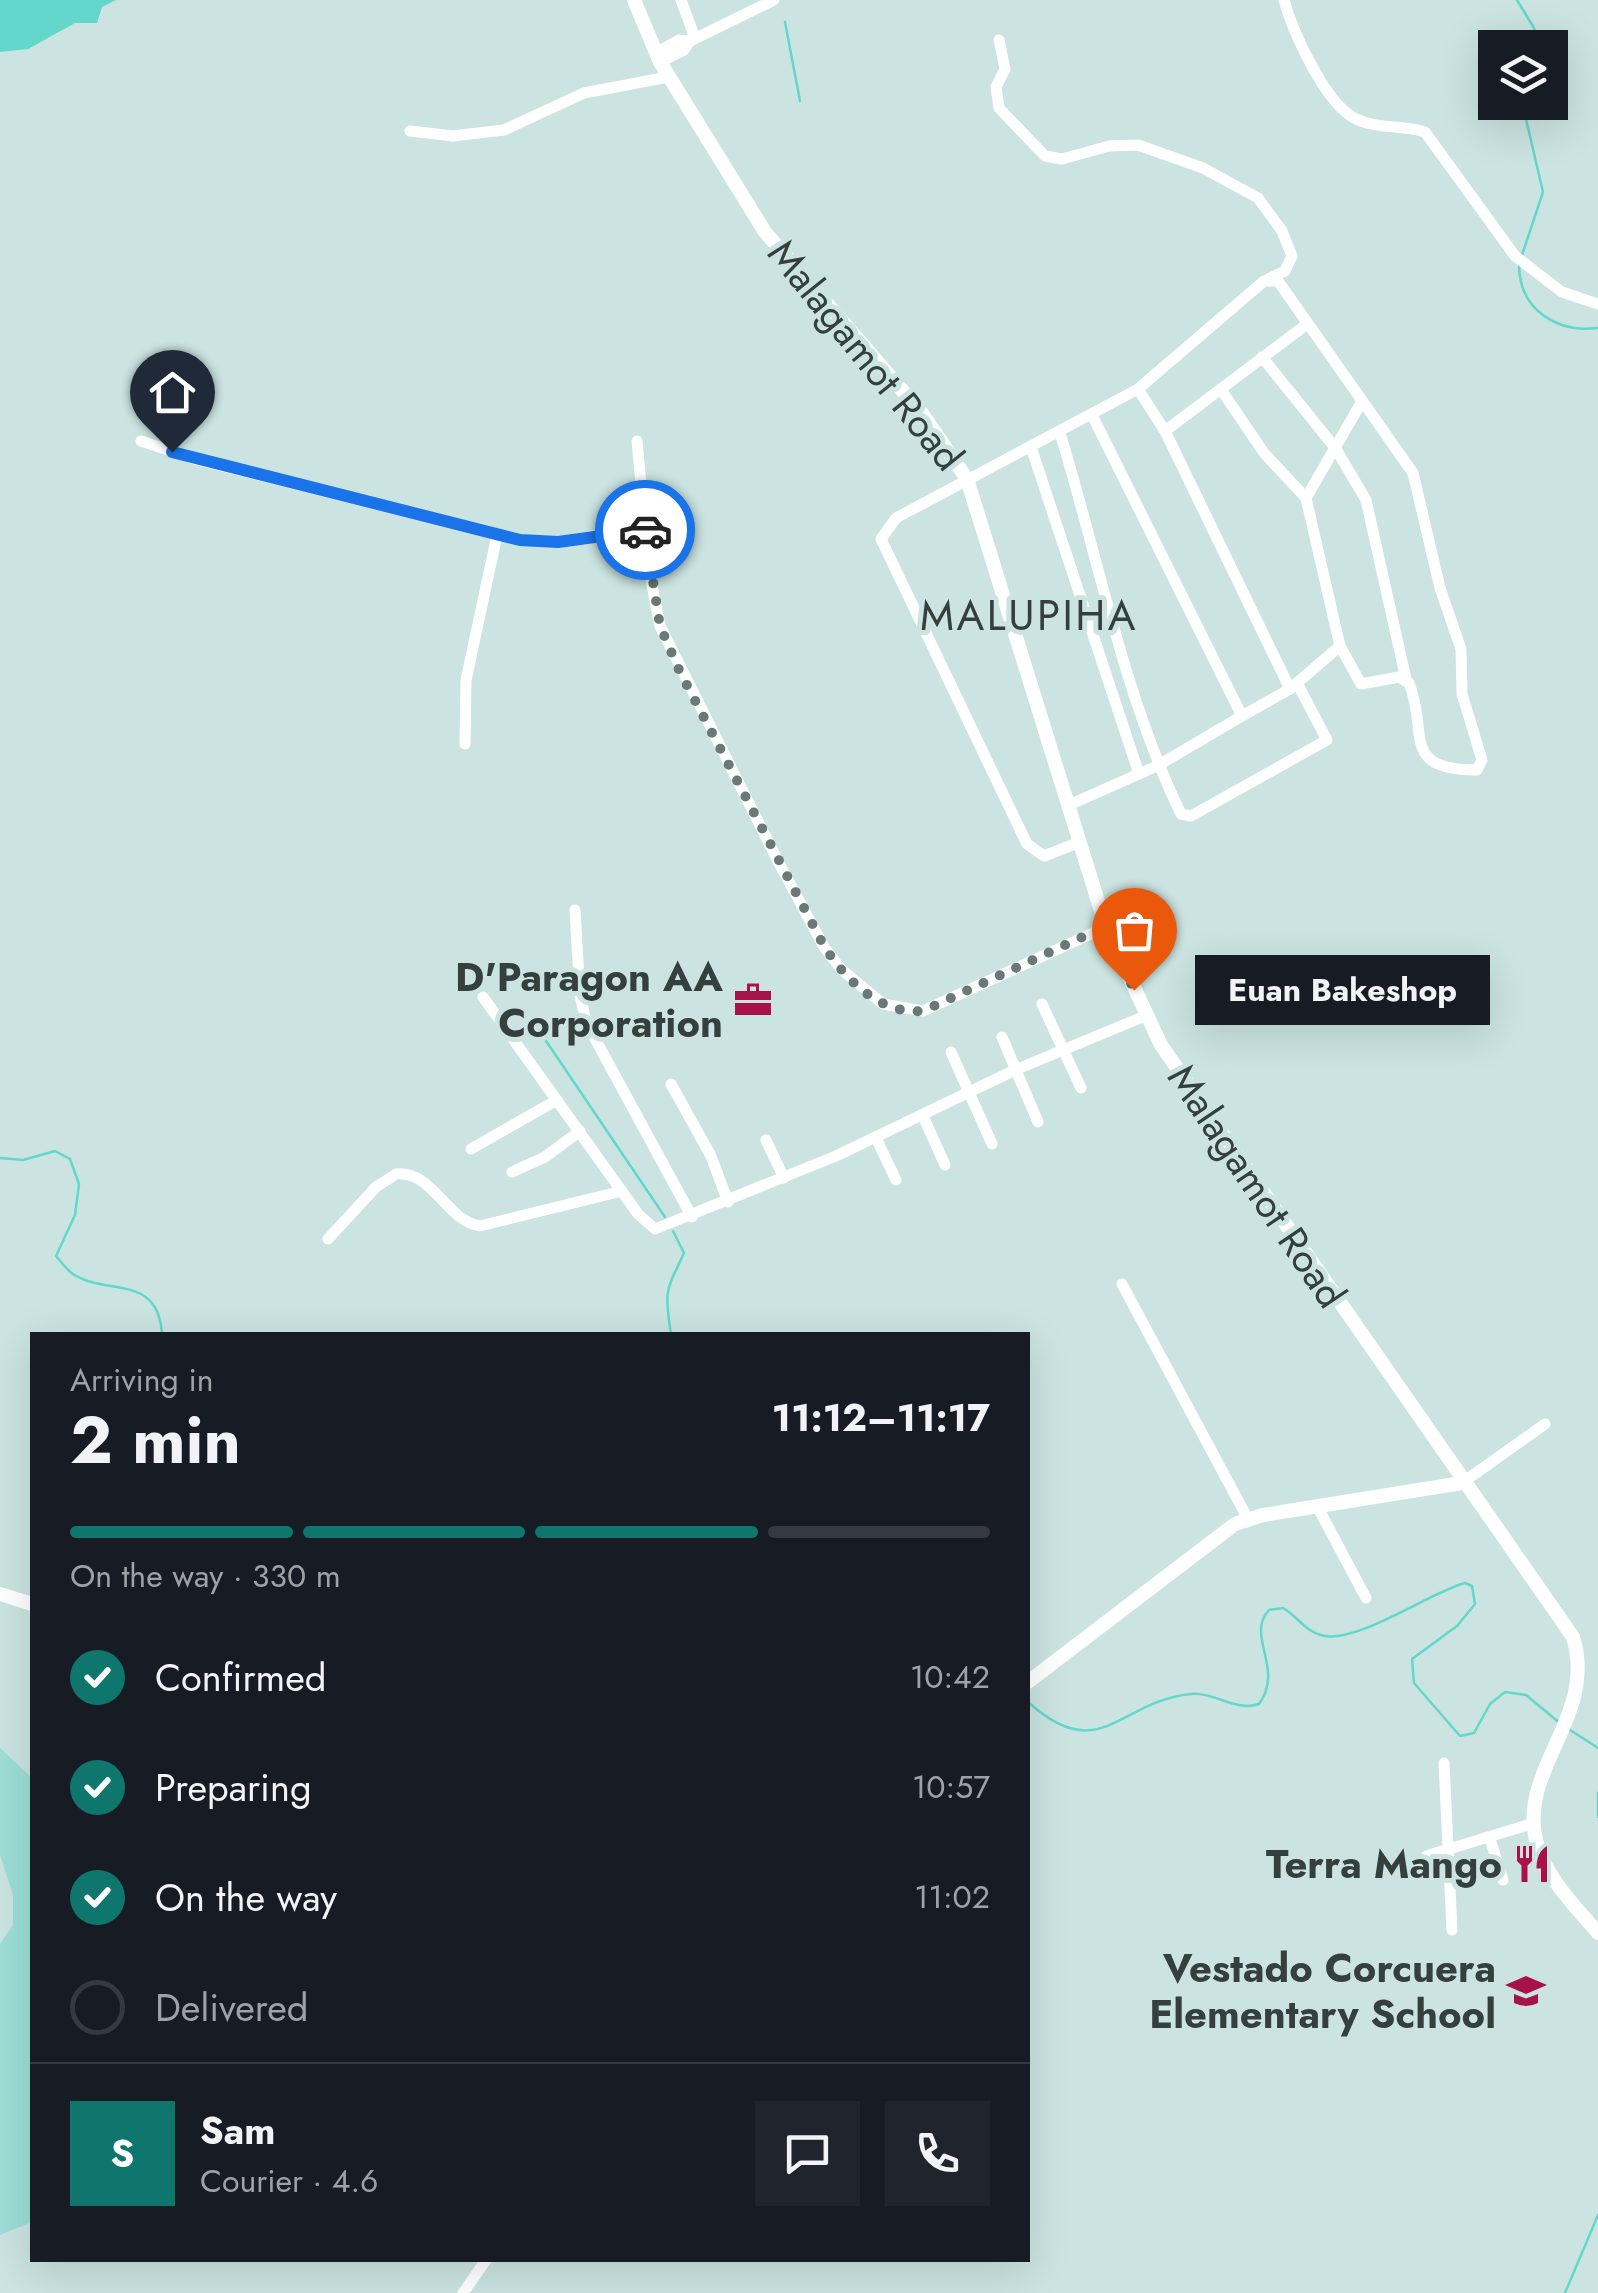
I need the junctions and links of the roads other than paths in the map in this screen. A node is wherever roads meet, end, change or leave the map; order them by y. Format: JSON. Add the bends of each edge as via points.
{"nodes":[{"id":1,"x":634,"y":0,"type":"edge"},
{"id":2,"x":696,"y":0,"type":"edge"},
{"id":3,"x":774,"y":0,"type":"edge"},
{"id":4,"x":1284,"y":0,"type":"edge"},
{"id":5,"x":683,"y":5,"type":"edge"},
{"id":6,"x":751,"y":6,"type":"edge"},
{"id":7,"x":693,"y":40,"type":"junction"},
{"id":8,"x":999,"y":40,"type":"dead end"},
{"id":9,"x":657,"y":57,"type":"junction"},
{"id":10,"x":668,"y":77,"type":"junction"},
{"id":11,"x":410,"y":131,"type":"dead end"},
{"id":12,"x":1268,"y":279,"type":"junction"},
{"id":13,"x":1598,"y":304,"type":"edge"},
{"id":14,"x":1307,"y":324,"type":"junction"},
{"id":15,"x":1262,"y":357,"type":"junction"},
{"id":16,"x":1138,"y":389,"type":"junction"},
{"id":17,"x":1222,"y":391,"type":"junction"},
{"id":18,"x":1361,"y":403,"type":"junction"},
{"id":19,"x":1092,"y":415,"type":"junction"},
{"id":20,"x":1165,"y":432,"type":"junction"},
{"id":21,"x":1060,"y":434,"type":"junction"},
{"id":22,"x":637,"y":441,"type":"dead end"},
{"id":23,"x":140,"y":442,"type":"dead end"},
{"id":24,"x":1031,"y":448,"type":"junction"},
{"id":25,"x":1336,"y":450,"type":"junction"},
{"id":26,"x":967,"y":479,"type":"junction"},
{"id":27,"x":1306,"y":498,"type":"junction"},
{"id":28,"x":645,"y":528,"type":"junction"},
{"id":29,"x":498,"y":535,"type":"junction"},
{"id":30,"x":1340,"y":646,"type":"junction"},
{"id":31,"x":1406,"y":679,"type":"junction"},
{"id":32,"x":1293,"y":686,"type":"junction"},
{"id":33,"x":1242,"y":716,"type":"junction"},
{"id":34,"x":464,"y":744,"type":"dead end"},
{"id":35,"x":1158,"y":766,"type":"junction"},
{"id":36,"x":1138,"y":774,"type":"junction"},
{"id":37,"x":1069,"y":806,"type":"junction"},
{"id":38,"x":1080,"y":842,"type":"junction"},
{"id":39,"x":575,"y":910,"type":"dead end"},
{"id":40,"x":1106,"y":926,"type":"junction"},
{"id":41,"x":483,"y":996,"type":"dead end"},
{"id":42,"x":1042,"y":1004,"type":"dead end"},
{"id":43,"x":1145,"y":1016,"type":"junction"},
{"id":44,"x":1002,"y":1038,"type":"dead end"},
{"id":45,"x":1062,"y":1050,"type":"junction"},
{"id":46,"x":951,"y":1052,"type":"dead end"},
{"id":47,"x":1014,"y":1070,"type":"junction"},
{"id":48,"x":672,"y":1084,"type":"dead end"},
{"id":49,"x":1081,"y":1088,"type":"dead end"},
{"id":50,"x":967,"y":1093,"type":"junction"},
{"id":51,"x":557,"y":1100,"type":"junction"},
{"id":52,"x":923,"y":1116,"type":"junction"},
{"id":53,"x":1038,"y":1122,"type":"dead end"},
{"id":54,"x":580,"y":1131,"type":"junction"},
{"id":55,"x":876,"y":1138,"type":"junction"},
{"id":56,"x":766,"y":1140,"type":"dead end"},
{"id":57,"x":992,"y":1144,"type":"dead end"},
{"id":58,"x":471,"y":1149,"type":"dead end"},
{"id":59,"x":945,"y":1165,"type":"dead end"},
{"id":60,"x":512,"y":1172,"type":"dead end"},
{"id":61,"x":784,"y":1178,"type":"junction"},
{"id":62,"x":896,"y":1180,"type":"dead end"},
{"id":63,"x":622,"y":1191,"type":"junction"},
{"id":64,"x":728,"y":1202,"type":"junction"},
{"id":65,"x":692,"y":1217,"type":"junction"},
{"id":66,"x":328,"y":1239,"type":"dead end"},
{"id":67,"x":1122,"y":1284,"type":"dead end"},
{"id":68,"x":1545,"y":1424,"type":"dead end"},
{"id":69,"x":1462,"y":1483,"type":"junction"},
{"id":70,"x":1317,"y":1506,"type":"junction"},
{"id":71,"x":1248,"y":1519,"type":"junction"},
{"id":72,"x":0,"y":1594,"type":"edge"},
{"id":73,"x":1366,"y":1598,"type":"dead end"},
{"id":74,"x":30,"y":1603,"type":"edge"},
{"id":75,"x":1030,"y":1680,"type":"edge"},
{"id":76,"x":1444,"y":1763,"type":"dead end"},
{"id":77,"x":1534,"y":1823,"type":"junction"},
{"id":78,"x":1490,"y":1839,"type":"junction"},
{"id":79,"x":1448,"y":1852,"type":"junction"},
{"id":80,"x":1426,"y":1856,"type":"dead end"},
{"id":81,"x":1503,"y":1880,"type":"dead end"},
{"id":82,"x":1452,"y":1930,"type":"dead end"},
{"id":83,"x":1598,"y":1933,"type":"edge"},
{"id":84,"x":485,"y":2262,"type":"edge"},
{"id":85,"x":464,"y":2293,"type":"edge"}],
"edges":[{"from":1,"to":9,"type":"street","name":"Malagamot Road"},
{"from":2,"to":5,"type":"street"},
{"from":3,"to":6,"type":"street"},
{"from":4,"to":13,"type":"street","via":[[1310,60],[1345,111],[1361,121],[1425,132],[1514,256],[1562,292]]},
{"from":5,"to":7,"type":"street"},
{"from":6,"to":7,"type":"street"},
{"from":7,"to":9,"type":"street","via":[[684,50]]},
{"from":8,"to":12,"type":"street","via":[[1005,69],[997,100],[1036,149],[1054,160],[1138,145],[1245,188],[1271,214],[1292,256],[1285,271]]},
{"from":9,"to":10,"type":"street","name":"Malagamot Road"},
{"from":10,"to":11,"type":"street","via":[[584,93],[504,130],[453,136]]},
{"from":10,"to":26,"type":"street","name":"Malagamot Road","via":[[765,232],[921,412]]},
{"from":12,"to":14,"type":"street","via":[[1282,284]]},
{"from":12,"to":16,"type":"street"},
{"from":14,"to":15,"type":"street"},
{"from":14,"to":18,"type":"street"},
{"from":15,"to":17,"type":"street"},
{"from":15,"to":25,"type":"street"},
{"from":16,"to":19,"type":"street"},
{"from":16,"to":20,"type":"street"},
{"from":17,"to":20,"type":"street"},
{"from":17,"to":27,"type":"street","via":[[1264,453]]},
{"from":18,"to":25,"type":"street"},
{"from":18,"to":31,"type":"street","via":[[1417,483],[1461,649],[1462,694],[1481,768],[1426,757]]},
{"from":19,"to":21,"type":"street"},
{"from":19,"to":33,"type":"street"},
{"from":20,"to":32,"type":"street"},
{"from":21,"to":24,"type":"street"},
{"from":21,"to":35,"type":"street"},
{"from":22,"to":28,"type":"street"},
{"from":23,"to":29,"type":"street"},
{"from":24,"to":26,"type":"street"},
{"from":24,"to":36,"type":"street"},
{"from":25,"to":27,"type":"street"},
{"from":25,"to":31,"type":"street","via":[[1371,517]]},
{"from":26,"to":37,"type":"street","name":"Malagamot Road"},
{"from":26,"to":38,"type":"street","via":[[896,518],[881,539],[1027,844],[1044,856]]},
{"from":27,"to":30,"type":"street"},
{"from":28,"to":29,"type":"street","via":[[558,542]]},
{"from":28,"to":40,"type":"street","via":[[660,626],[680,672],[824,946],[863,990],[894,1009],[923,1011]]},
{"from":29,"to":34,"type":"street","via":[[466,680]]},
{"from":30,"to":31,"type":"street","via":[[1361,684]]},
{"from":30,"to":32,"type":"street"},
{"from":32,"to":33,"type":"street"},
{"from":32,"to":35,"type":"street","via":[[1326,741],[1187,818]]},
{"from":33,"to":35,"type":"street"},
{"from":35,"to":36,"type":"street"},
{"from":36,"to":37,"type":"street"},
{"from":37,"to":38,"type":"street","name":"Malagamot Road"},
{"from":38,"to":40,"type":"street","name":"Malagamot Road"},
{"from":39,"to":65,"type":"street","via":[[588,1024]]},
{"from":40,"to":43,"type":"street","name":"Malagamot Road"},
{"from":41,"to":51,"type":"street"},
{"from":42,"to":45,"type":"street"},
{"from":43,"to":45,"type":"street"},
{"from":43,"to":69,"type":"street","name":"Malagamot Road"},
{"from":44,"to":47,"type":"street"},
{"from":45,"to":47,"type":"street"},
{"from":45,"to":49,"type":"street"},
{"from":46,"to":50,"type":"street"},
{"from":47,"to":50,"type":"street"},
{"from":47,"to":53,"type":"street"},
{"from":48,"to":64,"type":"street"},
{"from":50,"to":52,"type":"street"},
{"from":50,"to":57,"type":"street"},
{"from":51,"to":54,"type":"street"},
{"from":51,"to":58,"type":"street"},
{"from":52,"to":55,"type":"street"},
{"from":52,"to":59,"type":"street"},
{"from":54,"to":60,"type":"street"},
{"from":54,"to":63,"type":"street"},
{"from":55,"to":61,"type":"street"},
{"from":55,"to":62,"type":"street"},
{"from":56,"to":61,"type":"street"},
{"from":61,"to":64,"type":"street"},
{"from":63,"to":65,"type":"street","via":[[655,1229]]},
{"from":63,"to":66,"type":"street","via":[[480,1226],[462,1219],[422,1180],[396,1174]]},
{"from":64,"to":65,"type":"street"},
{"from":67,"to":71,"type":"street"},
{"from":68,"to":69,"type":"street"},
{"from":69,"to":70,"type":"street"},
{"from":69,"to":77,"type":"street","name":"Malagamot Road","via":[[1573,1637],[1581,1674]]},
{"from":70,"to":71,"type":"street"},
{"from":70,"to":73,"type":"street"},
{"from":71,"to":75,"type":"street"},
{"from":72,"to":74,"type":"street"},
{"from":76,"to":79,"type":"street"},
{"from":77,"to":78,"type":"street"},
{"from":77,"to":83,"type":"street","via":[[1552,1875]]},
{"from":78,"to":79,"type":"street"},
{"from":78,"to":81,"type":"street"},
{"from":79,"to":80,"type":"street"},
{"from":79,"to":82,"type":"street"},
{"from":84,"to":85,"type":"street"}]}
